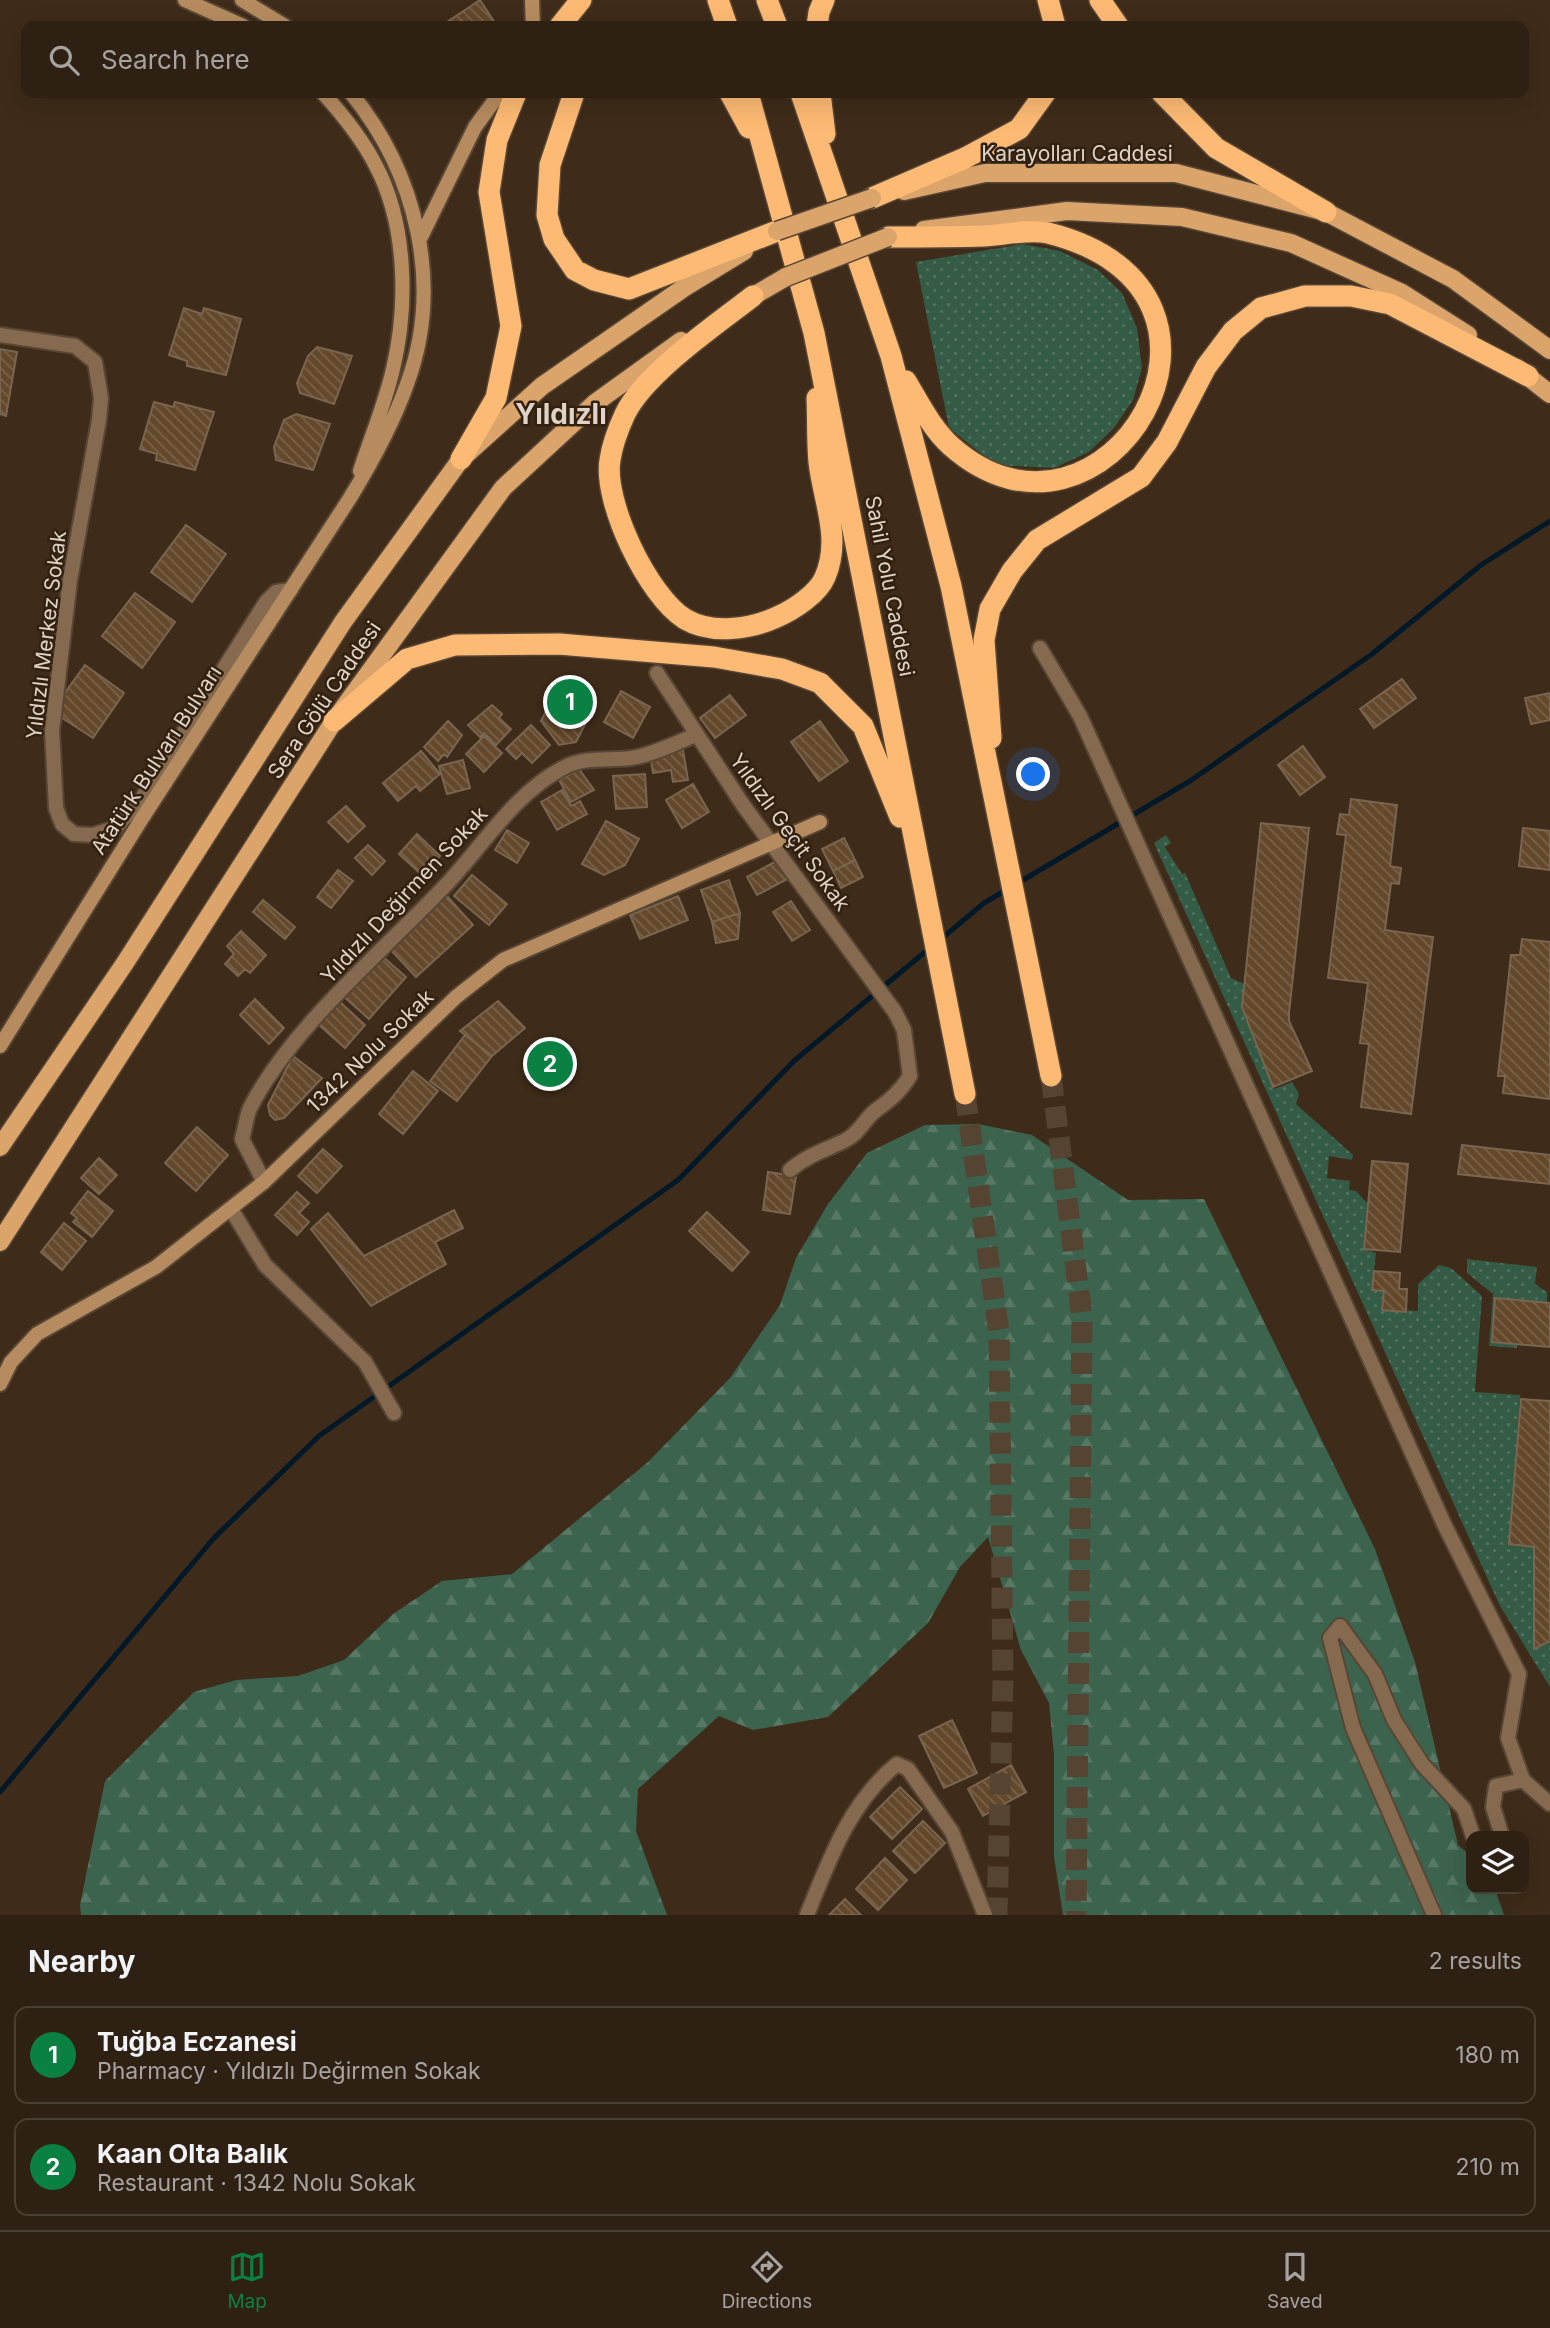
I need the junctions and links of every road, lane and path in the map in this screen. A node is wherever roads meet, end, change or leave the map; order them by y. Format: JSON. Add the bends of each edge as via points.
{"nodes":[{"id":1,"x":185,"y":0,"type":"edge"},
{"id":2,"x":242,"y":0,"type":"edge"},
{"id":3,"x":532,"y":0,"type":"edge"},
{"id":4,"x":582,"y":0,"type":"edge"},
{"id":5,"x":718,"y":0,"type":"edge"},
{"id":6,"x":767,"y":0,"type":"edge"},
{"id":7,"x":824,"y":0,"type":"edge"},
{"id":8,"x":1048,"y":0,"type":"edge"},
{"id":9,"x":1100,"y":0,"type":"edge"},
{"id":10,"x":232,"y":21,"type":"edge"},
{"id":11,"x":277,"y":21,"type":"edge"},
{"id":12,"x":533,"y":21,"type":"edge"},
{"id":13,"x":564,"y":21,"type":"edge"},
{"id":14,"x":725,"y":21,"type":"edge"},
{"id":15,"x":775,"y":21,"type":"edge"},
{"id":16,"x":818,"y":21,"type":"edge"},
{"id":17,"x":1054,"y":21,"type":"edge"},
{"id":18,"x":1115,"y":21,"type":"edge"},
{"id":19,"x":327,"y":98,"type":"edge"},
{"id":20,"x":355,"y":98,"type":"edge"},
{"id":21,"x":496,"y":98,"type":"edge"},
{"id":22,"x":514,"y":98,"type":"edge"},
{"id":23,"x":572,"y":98,"type":"edge"},
{"id":24,"x":733,"y":98,"type":"edge"},
{"id":25,"x":749,"y":98,"type":"edge"},
{"id":26,"x":803,"y":98,"type":"edge"},
{"id":27,"x":821,"y":98,"type":"edge"},
{"id":28,"x":1042,"y":98,"type":"edge"},
{"id":29,"x":1167,"y":98,"type":"edge"},
{"id":30,"x":766,"y":161,"type":"junction"},
{"id":31,"x":830,"y":171,"type":"junction"},
{"id":32,"x":872,"y":198,"type":"junction"},
{"id":33,"x":1326,"y":212,"type":"junction"},
{"id":34,"x":777,"y":231,"type":"junction"},
{"id":35,"x":421,"y":237,"type":"junction"},
{"id":36,"x":888,"y":237,"type":"junction"},
{"id":37,"x":753,"y":296,"type":"junction"},
{"id":38,"x":814,"y":333,"type":"junction"},
{"id":39,"x":0,"y":334,"type":"edge"},
{"id":40,"x":1550,"y":351,"type":"edge"},
{"id":41,"x":891,"y":356,"type":"junction"},
{"id":42,"x":1528,"y":376,"type":"junction"},
{"id":43,"x":1550,"y":394,"type":"edge"},
{"id":44,"x":461,"y":459,"type":"junction"},
{"id":45,"x":350,"y":498,"type":"junction"},
{"id":46,"x":291,"y":590,"type":"junction"},
{"id":47,"x":1040,"y":648,"type":"dead end"},
{"id":48,"x":657,"y":673,"type":"dead end"},
{"id":49,"x":334,"y":721,"type":"junction"},
{"id":50,"x":696,"y":735,"type":"junction"},
{"id":51,"x":993,"y":799,"type":"junction"},
{"id":52,"x":820,"y":822,"type":"dead end"},
{"id":53,"x":774,"y":844,"type":"junction"},
{"id":54,"x":922,"y":878,"type":"junction"},
{"id":55,"x":0,"y":1046,"type":"edge"},
{"id":56,"x":1051,"y":1076,"type":"tunnel mouth"},
{"id":57,"x":965,"y":1094,"type":"tunnel mouth"},
{"id":58,"x":0,"y":1147,"type":"edge"},
{"id":59,"x":790,"y":1170,"type":"dead end"},
{"id":60,"x":264,"y":1182,"type":"junction"},
{"id":61,"x":231,"y":1209,"type":"junction"},
{"id":62,"x":0,"y":1242,"type":"edge"},
{"id":63,"x":0,"y":1384,"type":"edge"},
{"id":64,"x":394,"y":1413,"type":"dead end"},
{"id":65,"x":1523,"y":1780,"type":"junction"},
{"id":66,"x":1550,"y":1804,"type":"edge"},
{"id":67,"x":1471,"y":1831,"type":"edge"},
{"id":68,"x":1500,"y":1831,"type":"edge"},
{"id":69,"x":807,"y":1915,"type":"edge"},
{"id":70,"x":985,"y":1915,"type":"edge"},
{"id":71,"x":1434,"y":1915,"type":"edge"}],
"edges":[{"from":1,"to":10,"type":"street"},
{"from":2,"to":11,"type":"street"},
{"from":3,"to":12,"type":"street"},
{"from":4,"to":13,"type":"highway"},
{"from":5,"to":14,"type":"highway"},
{"from":6,"to":15,"type":"highway"},
{"from":7,"to":16,"type":"highway"},
{"from":8,"to":17,"type":"highway"},
{"from":9,"to":18,"type":"highway"},
{"from":19,"to":45,"type":"street","name":"Atatürk Bulvarı Bulvarı","via":[[377,166],[398,233],[401,265],[393,371]]},
{"from":20,"to":35,"type":"street","name":"Atatürk Bulvarı Bulvarı","via":[[395,162]]},
{"from":21,"to":35,"type":"street","via":[[475,127]]},
{"from":22,"to":44,"type":"highway","via":[[497,140],[489,192],[511,326],[496,398]]},
{"from":23,"to":34,"type":"highway","via":[[550,165],[547,215],[554,239],[575,270],[629,289]]},
{"from":24,"to":30,"type":"highway"},
{"from":25,"to":30,"type":"highway","name":"Sahil Yolu Caddesi"},
{"from":26,"to":31,"type":"highway"},
{"from":27,"to":31,"type":"highway"},
{"from":28,"to":32,"type":"highway","via":[[1020,129]]},
{"from":29,"to":33,"type":"highway","via":[[1216,148]]},
{"from":30,"to":38,"type":"highway","name":"Sahil Yolu Caddesi"},
{"from":31,"to":41,"type":"highway"},
{"from":32,"to":33,"type":"main road","name":"Karayolları Caddesi","via":[[985,173],[1176,173]]},
{"from":32,"to":34,"type":"main road","name":"Karayolları Caddesi","bridge":true},
{"from":33,"to":40,"type":"main road","name":"Karayolları Caddesi","via":[[1453,279]]},
{"from":34,"to":44,"type":"main road","name":"Sera Gölü Caddesi","via":[[685,287],[542,386]]},
{"from":35,"to":45,"type":"street","name":"Atatürk Bulvarı Bulvarı","via":[[420,317],[408,382],[378,451]]},
{"from":36,"to":37,"type":"main road","name":"Sera Gölü Caddesi","bridge":true,"via":[[786,277]]},
{"from":36,"to":41,"type":"highway","via":[[1045,232],[1094,249],[1130,275],[1154,312],[1163,356],[1152,398],[1124,445],[1072,478],[1021,483],[976,466],[949,445]]},
{"from":36,"to":42,"type":"main road","via":[[1067,211],[1182,217],[1290,243],[1402,293]]},
{"from":37,"to":38,"type":"highway","via":[[663,367],[625,413],[610,461],[613,502],[631,543],[656,590],[685,619],[724,629],[761,625],[795,609],[825,578],[832,542],[830,508],[819,464]]},
{"from":37,"to":49,"type":"main road","name":"Sera Gölü Caddesi","via":[[594,403],[503,488]]},
{"from":38,"to":54,"type":"highway","name":"Sahil Yolu Caddesi"},
{"from":39,"to":46,"type":"street","name":"Yıldızlı Merkez Sokak","via":[[75,346],[95,362],[101,398],[70,580],[52,731],[56,808],[62,824],[74,834],[93,835],[115,828],[139,803],[266,602],[276,592]]},
{"from":41,"to":51,"type":"highway","via":[[951,586]]},
{"from":42,"to":43,"type":"main road"},
{"from":42,"to":51,"type":"highway","via":[[1390,304],[1351,296],[1305,296],[1261,308],[1233,331],[1206,367],[1167,442],[1141,477],[1037,540],[990,610],[985,640]]},
{"from":44,"to":58,"type":"main road","name":"Sera Gölü Caddesi","via":[[343,622],[125,963]]},
{"from":45,"to":46,"type":"street","name":"Atatürk Bulvarı Bulvarı"},
{"from":46,"to":55,"type":"street","name":"Atatürk Bulvarı Bulvarı"},
{"from":47,"to":65,"type":"street","via":[[1080,716],[1444,1524],[1519,1674],[1508,1738]]},
{"from":48,"to":50,"type":"street","name":"Yıldızlı Geçit Sokak"},
{"from":49,"to":54,"type":"highway","via":[[407,659],[455,645],[559,644],[714,657],[782,668],[820,683],[863,726]]},
{"from":49,"to":62,"type":"main road","name":"Sera Gölü Caddesi"},
{"from":50,"to":53,"type":"street","name":"Yıldızlı Geçit Sokak"},
{"from":50,"to":60,"type":"street","name":"Yıldızlı Değirmen Sokak","via":[[630,758],[596,758],[563,767],[520,802],[288,1052],[249,1110],[242,1139]]},
{"from":51,"to":56,"type":"highway"},
{"from":52,"to":53,"type":"street","name":"1342 Nolu Sokak"},
{"from":53,"to":59,"type":"street","name":"Yıldızlı Geçit Sokak","via":[[895,1012],[904,1030],[910,1076],[858,1133]]},
{"from":53,"to":60,"type":"street","name":"1342 Nolu Sokak","via":[[503,960],[456,997]]},
{"from":54,"to":57,"type":"highway","name":"Sahil Yolu Caddesi"},
{"from":60,"to":61,"type":"street","name":"1342 Nolu Sokak"},
{"from":61,"to":63,"type":"street","name":"1342 Nolu Sokak","via":[[156,1268],[37,1334],[10,1362]]},
{"from":61,"to":64,"type":"street","via":[[265,1265],[365,1362]]},
{"from":65,"to":66,"type":"street"},
{"from":65,"to":68,"type":"street","via":[[1496,1786],[1493,1807]]},
{"from":67,"to":71,"type":"street","via":[[1464,1809],[1422,1764],[1394,1720],[1375,1674],[1340,1626],[1330,1638],[1353,1728]]},
{"from":69,"to":70,"type":"street","via":[[851,1816],[878,1779],[897,1763],[908,1769],[952,1832]]}]}
